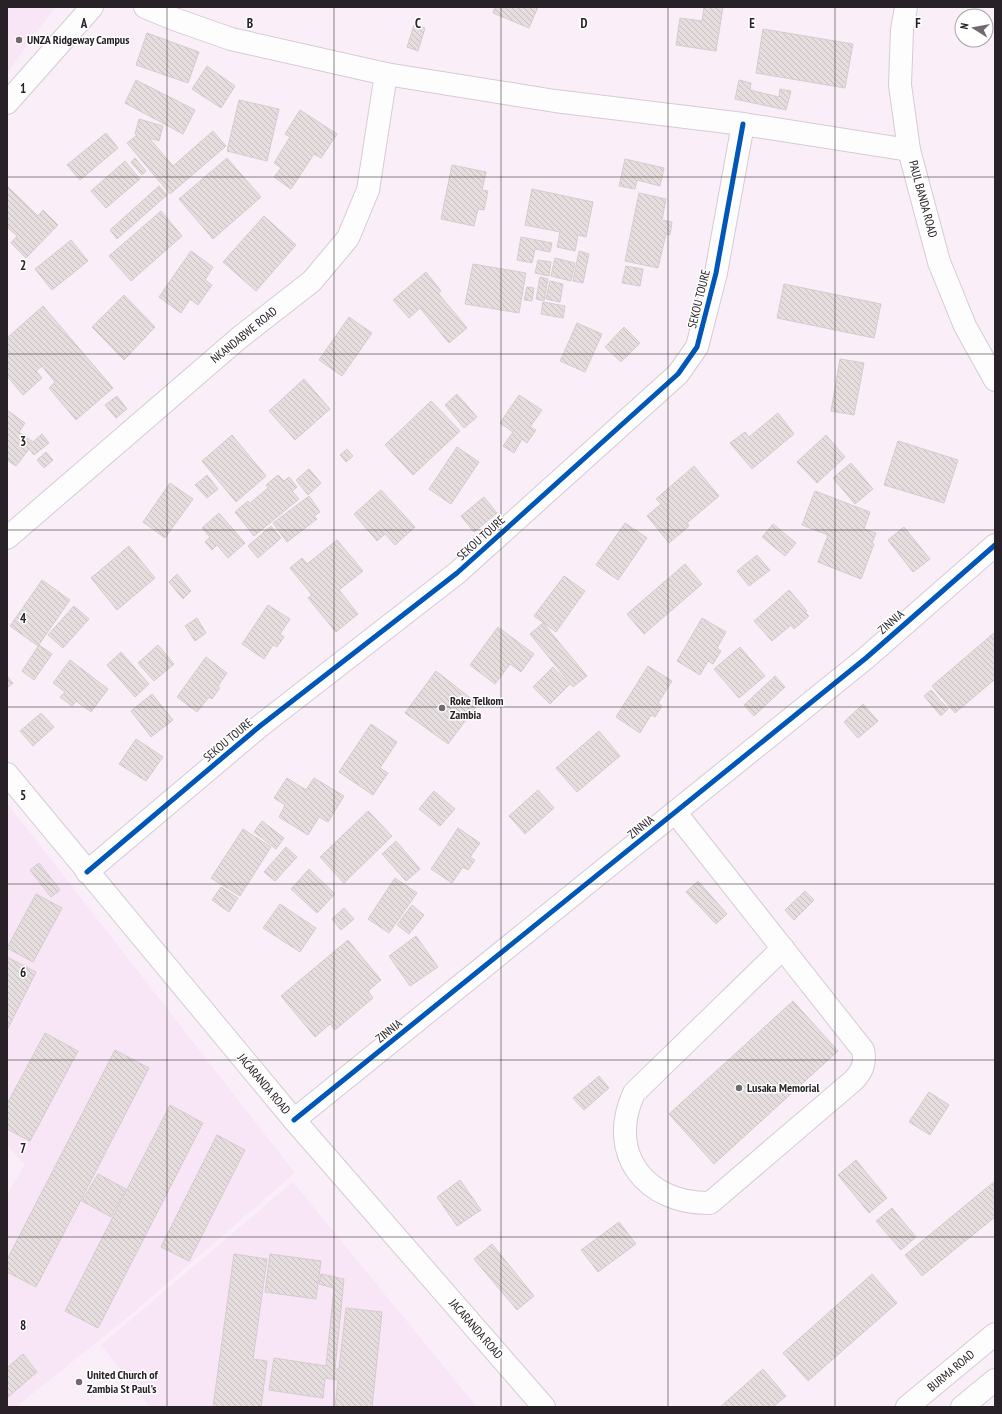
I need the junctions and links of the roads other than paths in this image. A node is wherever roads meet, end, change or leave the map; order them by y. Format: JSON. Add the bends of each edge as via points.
{"nodes":[{"id":1,"x":92,"y":7,"type":"edge"},
{"id":2,"x":145,"y":7,"type":"edge"},
{"id":3,"x":906,"y":7,"type":"edge"},
{"id":4,"x":386,"y":74,"type":"junction"},
{"id":5,"x":7,"y":103,"type":"edge"},
{"id":6,"x":743,"y":124,"type":"junction"},
{"id":7,"x":909,"y":150,"type":"junction"},
{"id":8,"x":995,"y":380,"type":"edge"},
{"id":9,"x":7,"y":538,"type":"edge"},
{"id":10,"x":995,"y":545,"type":"edge"},
{"id":11,"x":7,"y":774,"type":"edge"},
{"id":12,"x":675,"y":812,"type":"junction"},
{"id":13,"x":87,"y":872,"type":"junction"},
{"id":14,"x":783,"y":948,"type":"junction"},
{"id":15,"x":294,"y":1120,"type":"junction"},
{"id":16,"x":995,"y":1334,"type":"edge"},
{"id":17,"x":995,"y":1380,"type":"edge"},
{"id":18,"x":544,"y":1407,"type":"edge"},
{"id":19,"x":907,"y":1407,"type":"edge"},
{"id":20,"x":962,"y":1407,"type":"edge"}],
"edges":[{"from":1,"to":5,"type":"street"},
{"from":2,"to":4,"type":"street","via":[[231,38]]},
{"from":3,"to":7,"type":"street","name":"PAUL BANDA ROAD","via":[[902,30],[900,86]]},
{"from":4,"to":6,"type":"street","via":[[555,101]]},
{"from":4,"to":9,"type":"street","name":"NKANDABWE ROAD","via":[[368,190],[348,238],[312,281],[239,338]]},
{"from":6,"to":7,"type":"street"},
{"from":6,"to":13,"type":"street","name":"SEKOU TOURE","via":[[716,274],[697,347],[678,374],[457,573],[260,726]]},
{"from":7,"to":8,"type":"street","name":"PAUL BANDA ROAD","via":[[939,262],[965,326]]},
{"from":10,"to":12,"type":"street","name":"ZINNIA","via":[[866,658]]},
{"from":11,"to":13,"type":"street","name":"JACARANDA ROAD"},
{"from":12,"to":14,"type":"street"},
{"from":12,"to":15,"type":"street","name":"ZINNIA"},
{"from":13,"to":15,"type":"street","name":"JACARANDA ROAD"},
{"from":14,"to":14,"type":"street","via":[[634,1093],[625,1121],[627,1150],[641,1176],[665,1195],[680,1200],[710,1203],[861,1073],[864,1063],[863,1050]]},
{"from":15,"to":18,"type":"street","name":"JACARANDA ROAD"},
{"from":16,"to":19,"type":"street","name":"BURMA ROAD"},
{"from":17,"to":20,"type":"street"}]}
